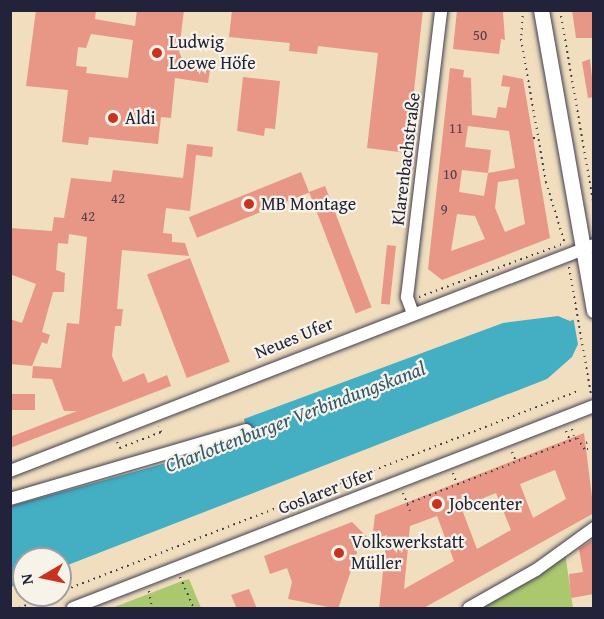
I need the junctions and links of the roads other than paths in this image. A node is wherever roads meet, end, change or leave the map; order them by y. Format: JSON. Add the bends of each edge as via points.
{"nodes":[{"id":1,"x":441,"y":10,"type":"edge"},
{"id":2,"x":541,"y":10,"type":"edge"},
{"id":3,"x":588,"y":247,"type":"edge"},
{"id":4,"x":594,"y":310,"type":"edge"},
{"id":5,"x":412,"y":311,"type":"junction"},
{"id":6,"x":594,"y":406,"type":"edge"},
{"id":7,"x":246,"y":430,"type":"dead end"},
{"id":8,"x":10,"y":471,"type":"edge"},
{"id":9,"x":10,"y":499,"type":"edge"},
{"id":10,"x":594,"y":528,"type":"edge"},
{"id":11,"x":73,"y":609,"type":"edge"},
{"id":12,"x":469,"y":609,"type":"edge"}],
"edges":[{"from":1,"to":5,"type":"street","name":"Klarenbachstraße","via":[[407,297]]},
{"from":2,"to":3,"type":"main road"},
{"from":3,"to":4,"type":"main road"},
{"from":3,"to":5,"type":"street","name":"Neues Ufer"},
{"from":5,"to":8,"type":"street","name":"Neues Ufer"},
{"from":6,"to":11,"type":"street","name":"Goslarer Ufer"},
{"from":7,"to":9,"type":"street"},
{"from":10,"to":12,"type":"street","via":[[536,570]]}]}
